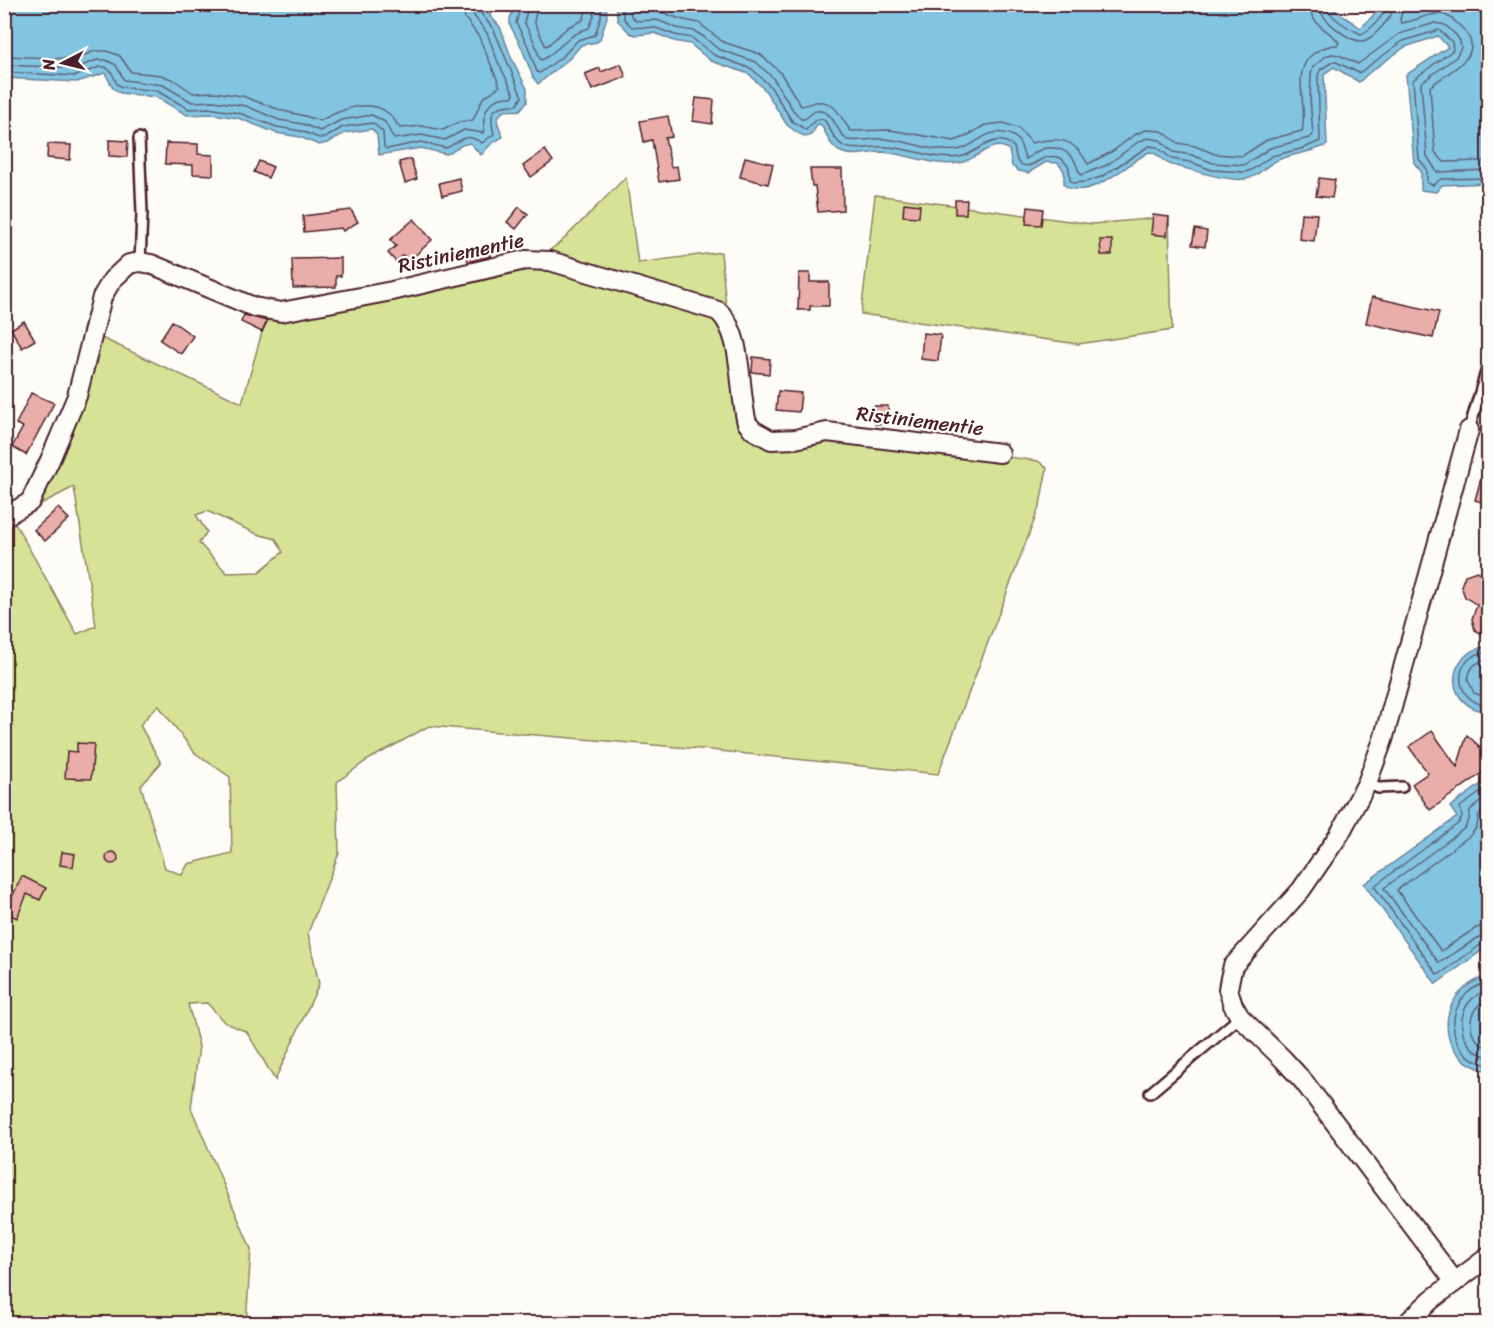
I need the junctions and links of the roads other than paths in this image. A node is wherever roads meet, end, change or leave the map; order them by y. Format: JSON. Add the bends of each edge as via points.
{"nodes":[{"id":1,"x":139,"y":138,"type":"dead end"},
{"id":2,"x":140,"y":262,"type":"junction"},
{"id":3,"x":1488,"y":365,"type":"edge"},
{"id":4,"x":1469,"y":430,"type":"joint"},
{"id":5,"x":1000,"y":453,"type":"dead end"},
{"id":6,"x":4,"y":517,"type":"edge"},
{"id":7,"x":1367,"y":783,"type":"junction"},
{"id":8,"x":1402,"y":787,"type":"dead end"},
{"id":9,"x":1240,"y":1017,"type":"junction"},
{"id":10,"x":1150,"y":1093,"type":"dead end"},
{"id":11,"x":1488,"y":1257,"type":"edge"},
{"id":12,"x":1455,"y":1282,"type":"junction"},
{"id":13,"x":1406,"y":1323,"type":"edge"}],
"edges":[{"from":1,"to":2,"type":"lane"},
{"from":2,"to":5,"type":"street","name":"Ristiniementie","via":[[254,307],[281,312],[525,260],[550,261],[718,311],[732,333],[747,423],[762,437],[780,441],[827,432]]},
{"from":2,"to":6,"type":"street","via":[[122,269],[102,297],[78,396],[50,460],[30,502]]},
{"from":3,"to":4,"type":"lane"},
{"from":4,"to":7,"type":"street","via":[[1383,740]]},
{"from":7,"to":8,"type":"lane","via":[[1378,788]]},
{"from":7,"to":9,"type":"street","via":[[1320,865],[1233,966],[1228,989]]},
{"from":9,"to":10,"type":"lane"},
{"from":9,"to":12,"type":"street","via":[[1304,1082]]},
{"from":11,"to":12,"type":"street"},
{"from":12,"to":13,"type":"street"}]}
